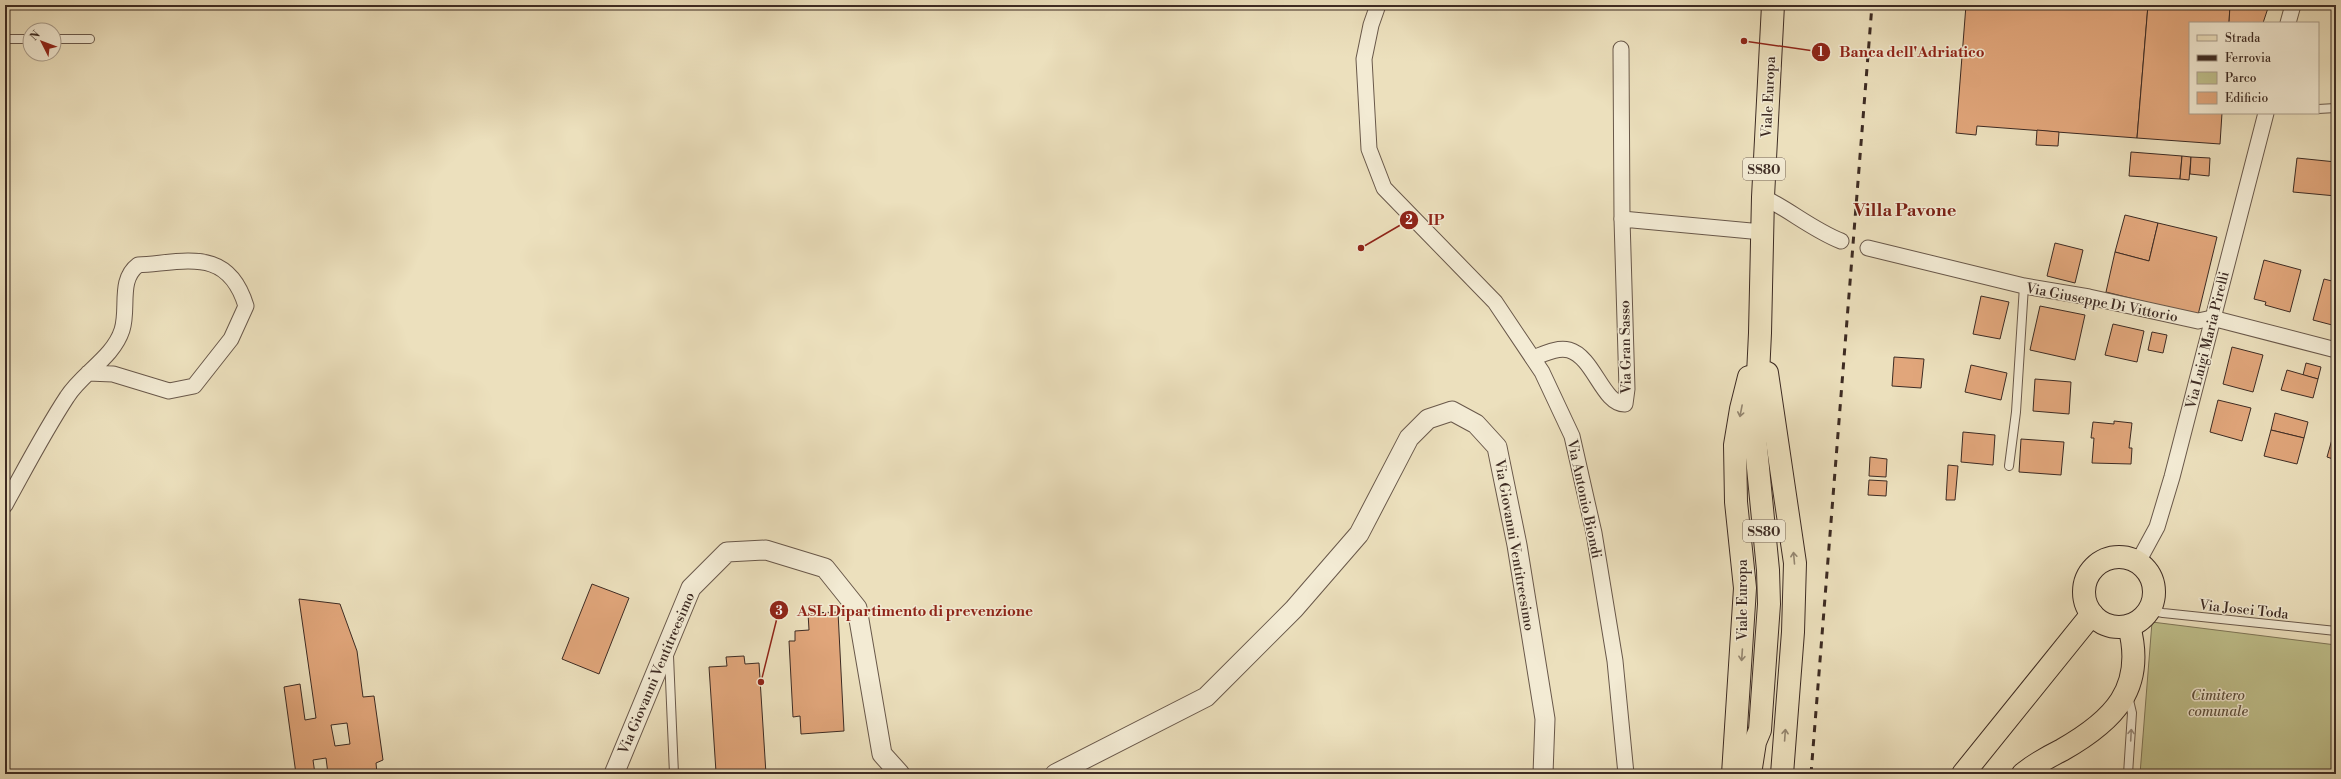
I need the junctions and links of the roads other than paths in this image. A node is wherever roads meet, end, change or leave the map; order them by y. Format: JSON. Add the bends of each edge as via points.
{"nodes":[{"id":1,"x":1378,"y":5,"type":"edge"},
{"id":2,"x":1773,"y":5,"type":"edge"},
{"id":3,"x":2293,"y":5,"type":"edge"},
{"id":4,"x":2288,"y":22,"type":"edge"},
{"id":5,"x":5,"y":39,"type":"edge"},
{"id":6,"x":22,"y":39,"type":"edge"},
{"id":7,"x":62,"y":39,"type":"edge"},
{"id":8,"x":90,"y":39,"type":"dead end"},
{"id":9,"x":1621,"y":49,"type":"dead end"},
{"id":10,"x":2336,"y":108,"type":"edge"},
{"id":11,"x":2319,"y":110,"type":"edge"},
{"id":12,"x":2266,"y":114,"type":"edge"},
{"id":13,"x":1763,"y":197,"type":"junction"},
{"id":14,"x":1622,"y":219,"type":"junction"},
{"id":15,"x":1762,"y":232,"type":"junction"},
{"id":16,"x":1841,"y":241,"type":"dead end"},
{"id":17,"x":1868,"y":248,"type":"dead end"},
{"id":18,"x":2024,"y":286,"type":"junction"},
{"id":19,"x":2212,"y":318,"type":"junction"},
{"id":20,"x":1760,"y":333,"type":"junction"},
{"id":21,"x":2336,"y":350,"type":"edge"},
{"id":22,"x":1533,"y":358,"type":"junction"},
{"id":23,"x":88,"y":373,"type":"junction"},
{"id":24,"x":2009,"y":466,"type":"dead end"},
{"id":25,"x":5,"y":505,"type":"edge"},
{"id":26,"x":2138,"y":562,"type":"junction"},
{"id":27,"x":2149,"y":610,"type":"junction"},
{"id":28,"x":2092,"y":614,"type":"junction"},
{"id":29,"x":2129,"y":626,"type":"junction"},
{"id":30,"x":2336,"y":631,"type":"edge"},
{"id":31,"x":668,"y":643,"type":"junction"},
{"id":32,"x":2126,"y":692,"type":"junction"},
{"id":33,"x":1760,"y":730,"type":"junction"},
{"id":34,"x":614,"y":774,"type":"edge"},
{"id":35,"x":674,"y":774,"type":"edge"},
{"id":36,"x":900,"y":774,"type":"edge"},
{"id":37,"x":1055,"y":774,"type":"edge"},
{"id":38,"x":1543,"y":774,"type":"edge"},
{"id":39,"x":1626,"y":774,"type":"edge"},
{"id":40,"x":1733,"y":774,"type":"edge"},
{"id":41,"x":1750,"y":774,"type":"edge"},
{"id":42,"x":1770,"y":774,"type":"edge"},
{"id":43,"x":1782,"y":774,"type":"edge"},
{"id":44,"x":1963,"y":774,"type":"edge"},
{"id":45,"x":2023,"y":774,"type":"edge"},
{"id":46,"x":2128,"y":774,"type":"edge"}],
"edges":[{"from":1,"to":22,"type":"street","name":"Via Antonio Biondi","via":[[1364,60],[1369,149],[1384,188],[1494,302]]},
{"from":2,"to":13,"type":"main road","name":"Viale Europa","number":"SS80"},
{"from":3,"to":4,"type":"street"},
{"from":5,"to":6,"type":"lane"},
{"from":7,"to":8,"type":"lane"},
{"from":9,"to":14,"type":"street","name":"Via Gran Sasso"},
{"from":10,"to":11,"type":"lane"},
{"from":12,"to":19,"type":"street","name":"Via Luigi Maria Pirelli"},
{"from":13,"to":15,"type":"main road","name":"Viale Europa","number":"SS80"},
{"from":13,"to":16,"type":"street","via":[[1778,204],[1819,232]]},
{"from":14,"to":15,"type":"street"},
{"from":14,"to":22,"type":"street","name":"Via Gran Sasso","via":[[1627,389],[1625,404],[1619,405],[1611,399],[1586,362],[1570,350],[1555,350]]},
{"from":15,"to":20,"type":"main road","name":"Viale Europa","number":"SS80"},
{"from":17,"to":18,"type":"street","name":"Via Giuseppe Di Vittorio"},
{"from":18,"to":19,"type":"street","name":"Via Giuseppe Di Vittorio","via":[[2089,297],[2198,322]]},
{"from":18,"to":24,"type":"lane","via":[[2016,412]]},
{"from":19,"to":21,"type":"street","name":"Via Giuseppe Di Vittorio"},
{"from":19,"to":26,"type":"street","name":"Via Luigi Maria Pirelli","via":[[2157,527]]},
{"from":20,"to":33,"type":"main road","name":"Viale Europa","number":"SS80","via":[[1755,437],[1769,604]]},
{"from":20,"to":40,"type":"main road","name":"Viale Europa","number":"SS80","one_way":true,"via":[[1740,409],[1735,445],[1744,616]]},
{"from":43,"to":20,"type":"main road","name":"Viale Europa","number":"SS80","one_way":true,"via":[[1795,563]]},
{"from":22,"to":39,"type":"street","name":"Via Antonio Biondi","via":[[1572,436],[1592,525],[1615,661]]},
{"from":23,"to":23,"type":"street","via":[[113,374],[169,391],[194,386],[234,332],[246,306],[240,287],[219,266],[206,261],[138,265],[130,270],[123,329],[113,348]]},
{"from":23,"to":25,"type":"street","via":[[67,396]]},
{"from":26,"to":27,"type":"main road","via":[[2152,580],[2154,595]]},
{"from":26,"to":28,"type":"main road","via":[[2125,558],[2111,558],[2094,569],[2087,581],[2085,594]]},
{"from":27,"to":29,"type":"main road","via":[[2141,620]]},
{"from":27,"to":30,"type":"lane","name":"Via Josei Toda"},
{"from":28,"to":29,"type":"main road","via":[[2105,624]]},
{"from":28,"to":44,"type":"main road"},
{"from":29,"to":32,"type":"main road","via":[[2133,658]]},
{"from":31,"to":34,"type":"street","name":"Via Giovanni Ventitreesimo"},
{"from":31,"to":35,"type":"lane"},
{"from":31,"to":36,"type":"street","name":"Via Giovanni Ventitreesimo","via":[[691,588],[727,552],[766,550],[825,568],[857,608],[882,754]]},
{"from":32,"to":45,"type":"main road","via":[[2105,722]]},
{"from":46,"to":32,"type":"lane","one_way":true,"via":[[2132,713]]},
{"from":33,"to":41,"type":"main road","name":"Viale Europa","number":"SS80","via":[[1755,742]]},
{"from":33,"to":42,"type":"main road","name":"Viale Europa","number":"SS80"},
{"from":37,"to":38,"type":"street","name":"Via Giovanni Ventitreesimo","via":[[1206,697],[1294,609],[1358,534],[1409,438],[1428,419],[1452,411],[1476,424],[1497,447],[1517,545],[1545,719]]}]}
